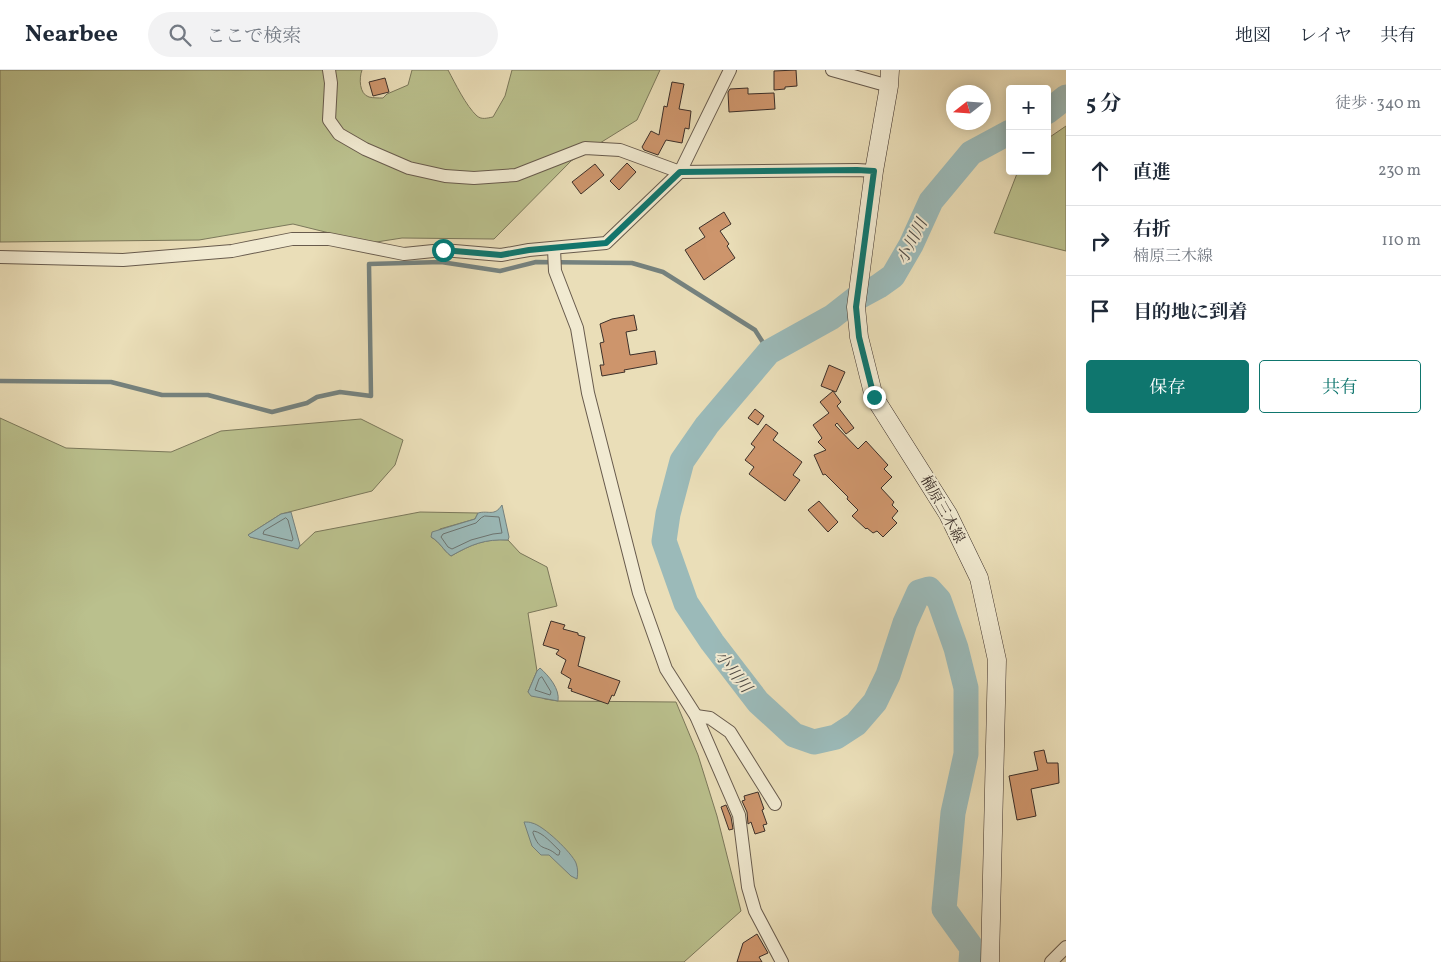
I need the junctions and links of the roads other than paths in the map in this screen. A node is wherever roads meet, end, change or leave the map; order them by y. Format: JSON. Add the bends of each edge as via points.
{"nodes":[{"id":1,"x":329,"y":70,"type":"edge"},
{"id":2,"x":730,"y":70,"type":"edge"},
{"id":3,"x":832,"y":70,"type":"edge"},
{"id":4,"x":889,"y":78,"type":"edge"},
{"id":5,"x":874,"y":171,"type":"junction"},
{"id":6,"x":680,"y":172,"type":"junction"},
{"id":7,"x":554,"y":249,"type":"junction"},
{"id":8,"x":0,"y":257,"type":"edge"},
{"id":9,"x":696,"y":716,"type":"junction"},
{"id":10,"x":775,"y":804,"type":"dead end"},
{"id":11,"x":1066,"y":947,"type":"edge"},
{"id":12,"x":782,"y":962,"type":"edge"},
{"id":13,"x":990,"y":962,"type":"edge"},
{"id":14,"x":1051,"y":962,"type":"edge"}],
"edges":[{"from":1,"to":6,"type":"street","via":[[329,120],[339,134],[410,168],[445,176],[474,178],[516,175],[585,148],[620,150]]},
{"from":2,"to":6,"type":"street"},
{"from":3,"to":4,"type":"street"},
{"from":4,"to":5,"type":"main road","name":"楠原三木線"},
{"from":5,"to":6,"type":"street"},
{"from":5,"to":13,"type":"main road","name":"楠原三木線","via":[[856,307],[859,337],[874,397],[948,514],[979,578],[997,660]]},
{"from":6,"to":7,"type":"street","via":[[606,243]]},
{"from":7,"to":8,"type":"street","via":[[501,255],[443,250],[404,254],[329,239],[292,239],[232,251],[123,260]]},
{"from":7,"to":9,"type":"street","via":[[555,271],[577,328],[588,393],[639,593],[666,669]]},
{"from":9,"to":10,"type":"street","via":[[710,718],[730,732]]},
{"from":9,"to":12,"type":"street","via":[[739,815],[748,887],[755,911]]},
{"from":11,"to":14,"type":"street"}]}
